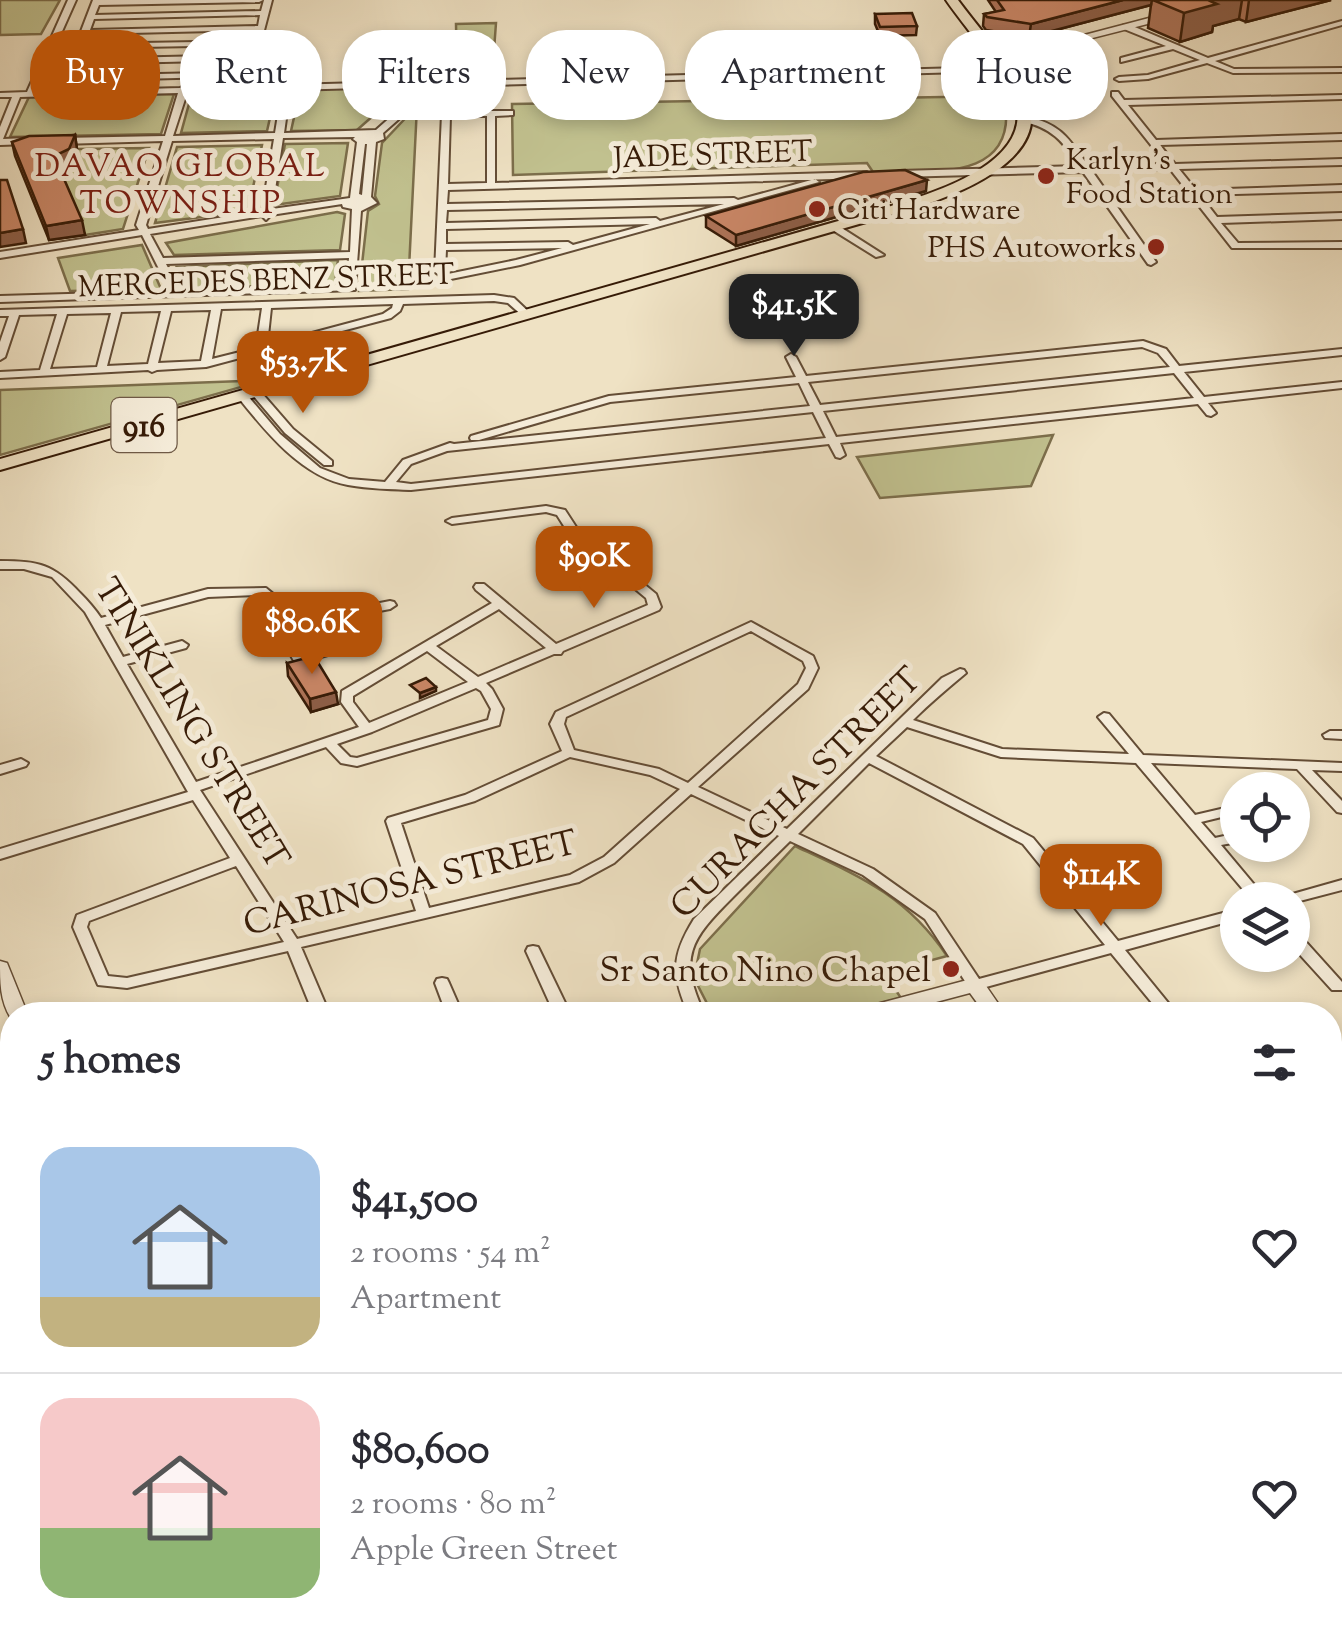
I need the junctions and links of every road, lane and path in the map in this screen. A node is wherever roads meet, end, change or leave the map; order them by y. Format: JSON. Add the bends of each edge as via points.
{"nodes":[{"id":1,"x":72,"y":0,"type":"edge"},
{"id":2,"x":260,"y":0,"type":"edge"},
{"id":3,"x":268,"y":0,"type":"edge"},
{"id":4,"x":952,"y":0,"type":"edge"},
{"id":5,"x":96,"y":1,"type":"edge"},
{"id":6,"x":1178,"y":10,"type":"edge"},
{"id":7,"x":265,"y":14,"type":"junction"},
{"id":8,"x":90,"y":17,"type":"junction"},
{"id":9,"x":1342,"y":23,"type":"edge"},
{"id":10,"x":1123,"y":25,"type":"junction"},
{"id":11,"x":262,"y":28,"type":"joint"},
{"id":12,"x":59,"y":30,"type":"edge"},
{"id":13,"x":85,"y":30,"type":"edge"},
{"id":14,"x":160,"y":30,"type":"edge"},
{"id":15,"x":974,"y":30,"type":"edge"},
{"id":16,"x":1104,"y":30,"type":"edge"},
{"id":17,"x":1173,"y":47,"type":"junction"},
{"id":18,"x":941,"y":59,"type":"edge"},
{"id":19,"x":1124,"y":60,"type":"dead end"},
{"id":20,"x":1206,"y":61,"type":"junction"},
{"id":21,"x":1342,"y":70,"type":"edge"},
{"id":22,"x":506,"y":78,"type":"edge"},
{"id":23,"x":1119,"y":79,"type":"dead end"},
{"id":24,"x":30,"y":92,"type":"edge"},
{"id":25,"x":0,"y":95,"type":"edge"},
{"id":26,"x":18,"y":95,"type":"junction"},
{"id":27,"x":1342,"y":97,"type":"edge"},
{"id":28,"x":180,"y":101,"type":"edge"},
{"id":29,"x":506,"y":112,"type":"edge"},
{"id":30,"x":510,"y":112,"type":"dead end"},
{"id":31,"x":280,"y":120,"type":"edge"},
{"id":32,"x":382,"y":120,"type":"edge"},
{"id":33,"x":389,"y":120,"type":"edge"},
{"id":34,"x":446,"y":120,"type":"edge"},
{"id":35,"x":491,"y":120,"type":"edge"},
{"id":36,"x":1024,"y":120,"type":"joint"},
{"id":37,"x":365,"y":137,"type":"junction"},
{"id":38,"x":1342,"y":137,"type":"edge"},
{"id":39,"x":277,"y":138,"type":"junction"},
{"id":40,"x":168,"y":140,"type":"junction"},
{"id":41,"x":0,"y":142,"type":"edge"},
{"id":42,"x":1153,"y":143,"type":"junction"},
{"id":43,"x":34,"y":144,"type":"edge"},
{"id":44,"x":50,"y":144,"type":"edge"},
{"id":45,"x":1342,"y":162,"type":"edge"},
{"id":46,"x":1173,"y":168,"type":"junction"},
{"id":47,"x":1086,"y":171,"type":"junction"},
{"id":48,"x":984,"y":173,"type":"junction"},
{"id":49,"x":840,"y":175,"type":"junction"},
{"id":50,"x":491,"y":185,"type":"junction"},
{"id":51,"x":443,"y":187,"type":"junction"},
{"id":52,"x":1342,"y":188,"type":"edge"},
{"id":53,"x":1192,"y":193,"type":"junction"},
{"id":54,"x":352,"y":203,"type":"junction"},
{"id":55,"x":740,"y":203,"type":"junction"},
{"id":56,"x":442,"y":207,"type":"junction"},
{"id":57,"x":265,"y":216,"type":"junction"},
{"id":58,"x":1342,"y":216,"type":"edge"},
{"id":59,"x":1215,"y":220,"type":"junction"},
{"id":60,"x":666,"y":222,"type":"junction"},
{"id":61,"x":442,"y":226,"type":"junction"},
{"id":62,"x":834,"y":227,"type":"junction"},
{"id":63,"x":147,"y":235,"type":"junction"},
{"id":64,"x":1342,"y":245,"type":"edge"},
{"id":65,"x":578,"y":246,"type":"junction"},
{"id":66,"x":441,"y":247,"type":"junction"},
{"id":67,"x":354,"y":255,"type":"junction"},
{"id":68,"x":879,"y":255,"type":"dead end"},
{"id":69,"x":0,"y":258,"type":"edge"},
{"id":70,"x":162,"y":261,"type":"junction"},
{"id":71,"x":1151,"y":262,"type":"dead end"},
{"id":72,"x":176,"y":293,"type":"junction"},
{"id":73,"x":0,"y":299,"type":"edge"},
{"id":74,"x":400,"y":300,"type":"junction"},
{"id":75,"x":266,"y":304,"type":"junction"},
{"id":76,"x":217,"y":306,"type":"junction"},
{"id":77,"x":167,"y":308,"type":"junction"},
{"id":78,"x":117,"y":309,"type":"junction"},
{"id":79,"x":63,"y":311,"type":"junction"},
{"id":80,"x":15,"y":312,"type":"junction"},
{"id":81,"x":0,"y":313,"type":"edge"},
{"id":82,"x":528,"y":315,"type":"junction"},
{"id":83,"x":261,"y":351,"type":"junction"},
{"id":84,"x":1342,"y":352,"type":"edge"},
{"id":85,"x":0,"y":356,"type":"edge"},
{"id":86,"x":791,"y":357,"type":"dead end"},
{"id":87,"x":206,"y":364,"type":"junction"},
{"id":88,"x":152,"y":369,"type":"junction"},
{"id":89,"x":1177,"y":370,"type":"junction"},
{"id":90,"x":102,"y":371,"type":"junction"},
{"id":91,"x":44,"y":373,"type":"junction"},
{"id":92,"x":0,"y":375,"type":"edge"},
{"id":93,"x":801,"y":378,"type":"junction"},
{"id":94,"x":1342,"y":385,"type":"edge"},
{"id":95,"x":250,"y":394,"type":"junction"},
{"id":96,"x":1202,"y":400,"type":"junction"},
{"id":97,"x":816,"y":407,"type":"junction"},
{"id":98,"x":1211,"y":414,"type":"dead end"},
{"id":99,"x":833,"y":440,"type":"junction"},
{"id":100,"x":443,"y":448,"type":"junction"},
{"id":101,"x":840,"y":456,"type":"dead end"},
{"id":102,"x":320,"y":465,"type":"joint"},
{"id":103,"x":0,"y":466,"type":"edge"},
{"id":104,"x":381,"y":486,"type":"junction"},
{"id":105,"x":452,"y":521,"type":"dead end"},
{"id":106,"x":0,"y":565,"type":"edge"},
{"id":107,"x":480,"y":587,"type":"dead end"},
{"id":108,"x":498,"y":604,"type":"junction"},
{"id":109,"x":390,"y":605,"type":"dead end"},
{"id":110,"x":98,"y":623,"type":"junction"},
{"id":111,"x":287,"y":625,"type":"junction"},
{"id":112,"x":358,"y":642,"type":"dead end"},
{"id":113,"x":182,"y":645,"type":"dead end"},
{"id":114,"x":428,"y":645,"type":"junction"},
{"id":115,"x":557,"y":652,"type":"junction"},
{"id":116,"x":123,"y":661,"type":"junction"},
{"id":117,"x":960,"y":673,"type":"dead end"},
{"id":118,"x":481,"y":684,"type":"junction"},
{"id":119,"x":1104,"y":717,"type":"dead end"},
{"id":120,"x":904,"y":722,"type":"junction"},
{"id":121,"x":367,"y":729,"type":"junction"},
{"id":122,"x":330,"y":743,"type":"junction"},
{"id":123,"x":570,"y":752,"type":"junction"},
{"id":124,"x":869,"y":758,"type":"junction"},
{"id":125,"x":1140,"y":759,"type":"junction"},
{"id":126,"x":21,"y":763,"type":"dead end"},
{"id":127,"x":1300,"y":765,"type":"junction"},
{"id":128,"x":1342,"y":766,"type":"edge"},
{"id":129,"x":0,"y":770,"type":"edge"},
{"id":130,"x":688,"y":787,"type":"junction"},
{"id":131,"x":194,"y":791,"type":"junction"},
{"id":132,"x":1342,"y":810,"type":"edge"},
{"id":133,"x":1220,"y":813,"type":"edge"},
{"id":134,"x":1192,"y":820,"type":"junction"},
{"id":135,"x":790,"y":836,"type":"junction"},
{"id":136,"x":1220,"y":842,"type":"edge"},
{"id":137,"x":1212,"y":844,"type":"junction"},
{"id":138,"x":0,"y":854,"type":"edge"},
{"id":139,"x":239,"y":860,"type":"junction"},
{"id":140,"x":1245,"y":882,"type":"edge"},
{"id":141,"x":1342,"y":885,"type":"edge"},
{"id":142,"x":1310,"y":894,"type":"edge"},
{"id":143,"x":424,"y":911,"type":"junction"},
{"id":144,"x":1220,"y":919,"type":"edge"},
{"id":145,"x":292,"y":943,"type":"junction"},
{"id":146,"x":1117,"y":948,"type":"junction"},
{"id":147,"x":534,"y":951,"type":"dead end"},
{"id":148,"x":1310,"y":956,"type":"edge"},
{"id":149,"x":0,"y":968,"type":"edge"},
{"id":150,"x":442,"y":983,"type":"dead end"},
{"id":151,"x":975,"y":985,"type":"junction"},
{"id":152,"x":1338,"y":986,"type":"dead end"},
{"id":153,"x":13,"y":1002,"type":"edge"},
{"id":154,"x":317,"y":1002,"type":"edge"},
{"id":155,"x":450,"y":1002,"type":"edge"},
{"id":156,"x":557,"y":1002,"type":"edge"},
{"id":157,"x":692,"y":1002,"type":"edge"},
{"id":158,"x":910,"y":1002,"type":"edge"},
{"id":159,"x":987,"y":1002,"type":"edge"},
{"id":160,"x":1160,"y":1002,"type":"edge"}],
"edges":[{"from":1,"to":12,"type":"street"},
{"from":2,"to":5,"type":"street"},
{"from":3,"to":7,"type":"street"},
{"from":4,"to":15,"type":"main road"},
{"from":5,"to":8,"type":"street"},
{"from":6,"to":10,"type":"street"},
{"from":7,"to":8,"type":"street"},
{"from":7,"to":11,"type":"street"},
{"from":8,"to":13,"type":"street"},
{"from":9,"to":20,"type":"street"},
{"from":10,"to":16,"type":"street"},
{"from":10,"to":17,"type":"street"},
{"from":11,"to":14,"type":"street"},
{"from":17,"to":19,"type":"street"},
{"from":17,"to":20,"type":"street"},
{"from":18,"to":22,"type":"street"},
{"from":20,"to":21,"type":"street","via":[[1237,72]]},
{"from":20,"to":23,"type":"street"},
{"from":24,"to":26,"type":"street"},
{"from":25,"to":26,"type":"street"},
{"from":26,"to":41,"type":"street"},
{"from":27,"to":42,"type":"street","via":[[1118,98]]},
{"from":28,"to":40,"type":"street"},
{"from":29,"to":30,"type":"street"},
{"from":31,"to":39,"type":"street"},
{"from":32,"to":37,"type":"street"},
{"from":33,"to":37,"type":"street"},
{"from":34,"to":51,"type":"street"},
{"from":35,"to":50,"type":"street"},
{"from":36,"to":47,"type":"street","via":[[1055,128]]},
{"from":36,"to":48,"type":"main road","number":"916","via":[[1012,148]]},
{"from":37,"to":39,"type":"street"},
{"from":37,"to":54,"type":"street"},
{"from":37,"to":54,"type":"street","via":[[366,198],[372,203]]},
{"from":38,"to":42,"type":"street"},
{"from":39,"to":40,"type":"street"},
{"from":39,"to":57,"type":"street"},
{"from":40,"to":44,"type":"street"},
{"from":40,"to":63,"type":"street","via":[[142,221]]},
{"from":41,"to":43,"type":"street"},
{"from":42,"to":46,"type":"street"},
{"from":45,"to":46,"type":"street","name":"JADE STREET"},
{"from":46,"to":47,"type":"street","name":"JADE STREET"},
{"from":46,"to":53,"type":"street"},
{"from":47,"to":48,"type":"street","name":"JADE STREET"},
{"from":47,"to":71,"type":"street"},
{"from":48,"to":49,"type":"street","name":"JADE STREET"},
{"from":48,"to":62,"type":"main road","number":"916","via":[[939,196]]},
{"from":49,"to":50,"type":"street","name":"JADE STREET"},
{"from":49,"to":55,"type":"street"},
{"from":50,"to":51,"type":"street","name":"JADE STREET"},
{"from":51,"to":56,"type":"street"},
{"from":52,"to":53,"type":"street"},
{"from":53,"to":59,"type":"street"},
{"from":54,"to":57,"type":"street"},
{"from":54,"to":67,"type":"street"},
{"from":55,"to":56,"type":"street"},
{"from":55,"to":60,"type":"street"},
{"from":56,"to":61,"type":"street"},
{"from":57,"to":63,"type":"street"},
{"from":58,"to":59,"type":"street"},
{"from":59,"to":64,"type":"street","via":[[1242,248]]},
{"from":60,"to":61,"type":"street"},
{"from":60,"to":65,"type":"street"},
{"from":61,"to":66,"type":"street"},
{"from":62,"to":68,"type":"street"},
{"from":62,"to":82,"type":"main road","number":"916"},
{"from":63,"to":69,"type":"street"},
{"from":63,"to":70,"type":"street"},
{"from":65,"to":66,"type":"street"},
{"from":65,"to":66,"type":"street","via":[[450,277],[440,272]]},
{"from":67,"to":70,"type":"street"},
{"from":67,"to":72,"type":"street","via":[[352,288]]},
{"from":70,"to":72,"type":"street"},
{"from":72,"to":73,"type":"street"},
{"from":74,"to":75,"type":"street","name":"MERCEDES BENZ STREET"},
{"from":74,"to":82,"type":"street","name":"MERCEDES BENZ STREET","via":[[500,298]]},
{"from":74,"to":83,"type":"street","via":[[387,316]]},
{"from":75,"to":76,"type":"street","name":"MERCEDES BENZ STREET"},
{"from":75,"to":83,"type":"street"},
{"from":76,"to":77,"type":"street","name":"MERCEDES BENZ STREET"},
{"from":76,"to":87,"type":"street"},
{"from":77,"to":78,"type":"street","name":"MERCEDES BENZ STREET"},
{"from":77,"to":88,"type":"street"},
{"from":78,"to":79,"type":"street","name":"MERCEDES BENZ STREET"},
{"from":78,"to":90,"type":"street"},
{"from":79,"to":80,"type":"street","name":"MERCEDES BENZ STREET"},
{"from":79,"to":91,"type":"street"},
{"from":80,"to":81,"type":"street","name":"MERCEDES BENZ STREET"},
{"from":80,"to":85,"type":"street"},
{"from":82,"to":95,"type":"main road","number":"916"},
{"from":83,"to":87,"type":"street"},
{"from":84,"to":89,"type":"street"},
{"from":86,"to":93,"type":"street"},
{"from":87,"to":88,"type":"street"},
{"from":88,"to":90,"type":"street"},
{"from":89,"to":93,"type":"street","via":[[1158,348],[1143,344]]},
{"from":89,"to":96,"type":"street"},
{"from":89,"to":97,"type":"street"},
{"from":90,"to":91,"type":"street"},
{"from":91,"to":92,"type":"street"},
{"from":93,"to":97,"type":"street"},
{"from":93,"to":100,"type":"street","via":[[687,385],[586,404]]},
{"from":94,"to":96,"type":"street"},
{"from":95,"to":102,"type":"street","via":[[265,424]]},
{"from":95,"to":103,"type":"main road","number":"916"},
{"from":96,"to":98,"type":"street"},
{"from":96,"to":99,"type":"street"},
{"from":97,"to":99,"type":"street"},
{"from":97,"to":100,"type":"street"},
{"from":99,"to":101,"type":"street"},
{"from":99,"to":104,"type":"street"},
{"from":100,"to":104,"type":"street","via":[[399,467]]},
{"from":102,"to":104,"type":"street","via":[[340,481]]},
{"from":105,"to":115,"type":"street","via":[[561,512],[573,532],[652,597],[655,607],[648,613]]},
{"from":106,"to":110,"type":"street","name":"TINIKLING STREET","via":[[56,574]]},
{"from":107,"to":108,"type":"street"},
{"from":108,"to":114,"type":"street"},
{"from":108,"to":115,"type":"street"},
{"from":109,"to":111,"type":"street"},
{"from":110,"to":111,"type":"street","via":[[236,590],[269,593],[285,610]]},
{"from":110,"to":116,"type":"street","name":"TINIKLING STREET"},
{"from":111,"to":112,"type":"street","via":[[301,663]]},
{"from":113,"to":116,"type":"street"},
{"from":114,"to":118,"type":"street"},
{"from":114,"to":121,"type":"street","via":[[347,694]]},
{"from":115,"to":118,"type":"street"},
{"from":116,"to":131,"type":"street","name":"TINIKLING STREET"},
{"from":117,"to":120,"type":"street","name":"CURACHA STREET"},
{"from":118,"to":121,"type":"street"},
{"from":118,"to":122,"type":"street","via":[[498,714],[488,724],[357,762]]},
{"from":119,"to":125,"type":"street"},
{"from":120,"to":124,"type":"street","name":"CURACHA STREET"},
{"from":120,"to":125,"type":"street","via":[[1001,753]]},
{"from":121,"to":122,"type":"street"},
{"from":122,"to":131,"type":"street"},
{"from":123,"to":130,"type":"street","via":[[632,764]]},
{"from":123,"to":130,"type":"street","name":"CARINOSA STREET","via":[[557,724],[561,716],[751,626],[810,659],[810,676]]},
{"from":123,"to":143,"type":"street","via":[[470,798],[393,821]]},
{"from":124,"to":135,"type":"street","name":"CURACHA STREET"},
{"from":124,"to":146,"type":"street","via":[[1028,841]]},
{"from":125,"to":127,"type":"street"},
{"from":125,"to":134,"type":"street"},
{"from":126,"to":129,"type":"street"},
{"from":127,"to":128,"type":"street"},
{"from":127,"to":132,"type":"street"},
{"from":130,"to":135,"type":"street"},
{"from":130,"to":143,"type":"street","name":"CARINOSA STREET","via":[[591,871]]},
{"from":131,"to":138,"type":"street"},
{"from":131,"to":139,"type":"street","name":"TINIKLING STREET"},
{"from":133,"to":134,"type":"street"},
{"from":134,"to":137,"type":"street"},
{"from":135,"to":151,"type":"street","via":[[909,898],[930,916]]},
{"from":135,"to":157,"type":"street","name":"CURACHA STREET","via":[[699,922],[685,944],[679,974]]},
{"from":136,"to":137,"type":"street"},
{"from":137,"to":140,"type":"street"},
{"from":139,"to":145,"type":"street","name":"TINIKLING STREET"},
{"from":139,"to":145,"type":"street","name":"CARINOSA STREET","via":[[82,918],[99,975],[110,984]]},
{"from":141,"to":142,"type":"street"},
{"from":143,"to":145,"type":"street","name":"CARINOSA STREET"},
{"from":144,"to":146,"type":"street"},
{"from":145,"to":154,"type":"street","name":"TINIKLING STREET"},
{"from":146,"to":151,"type":"street"},
{"from":146,"to":160,"type":"street"},
{"from":147,"to":156,"type":"street"},
{"from":148,"to":152,"type":"street"},
{"from":149,"to":153,"type":"street"},
{"from":150,"to":155,"type":"street"},
{"from":151,"to":158,"type":"street"},
{"from":151,"to":159,"type":"street"}]}
